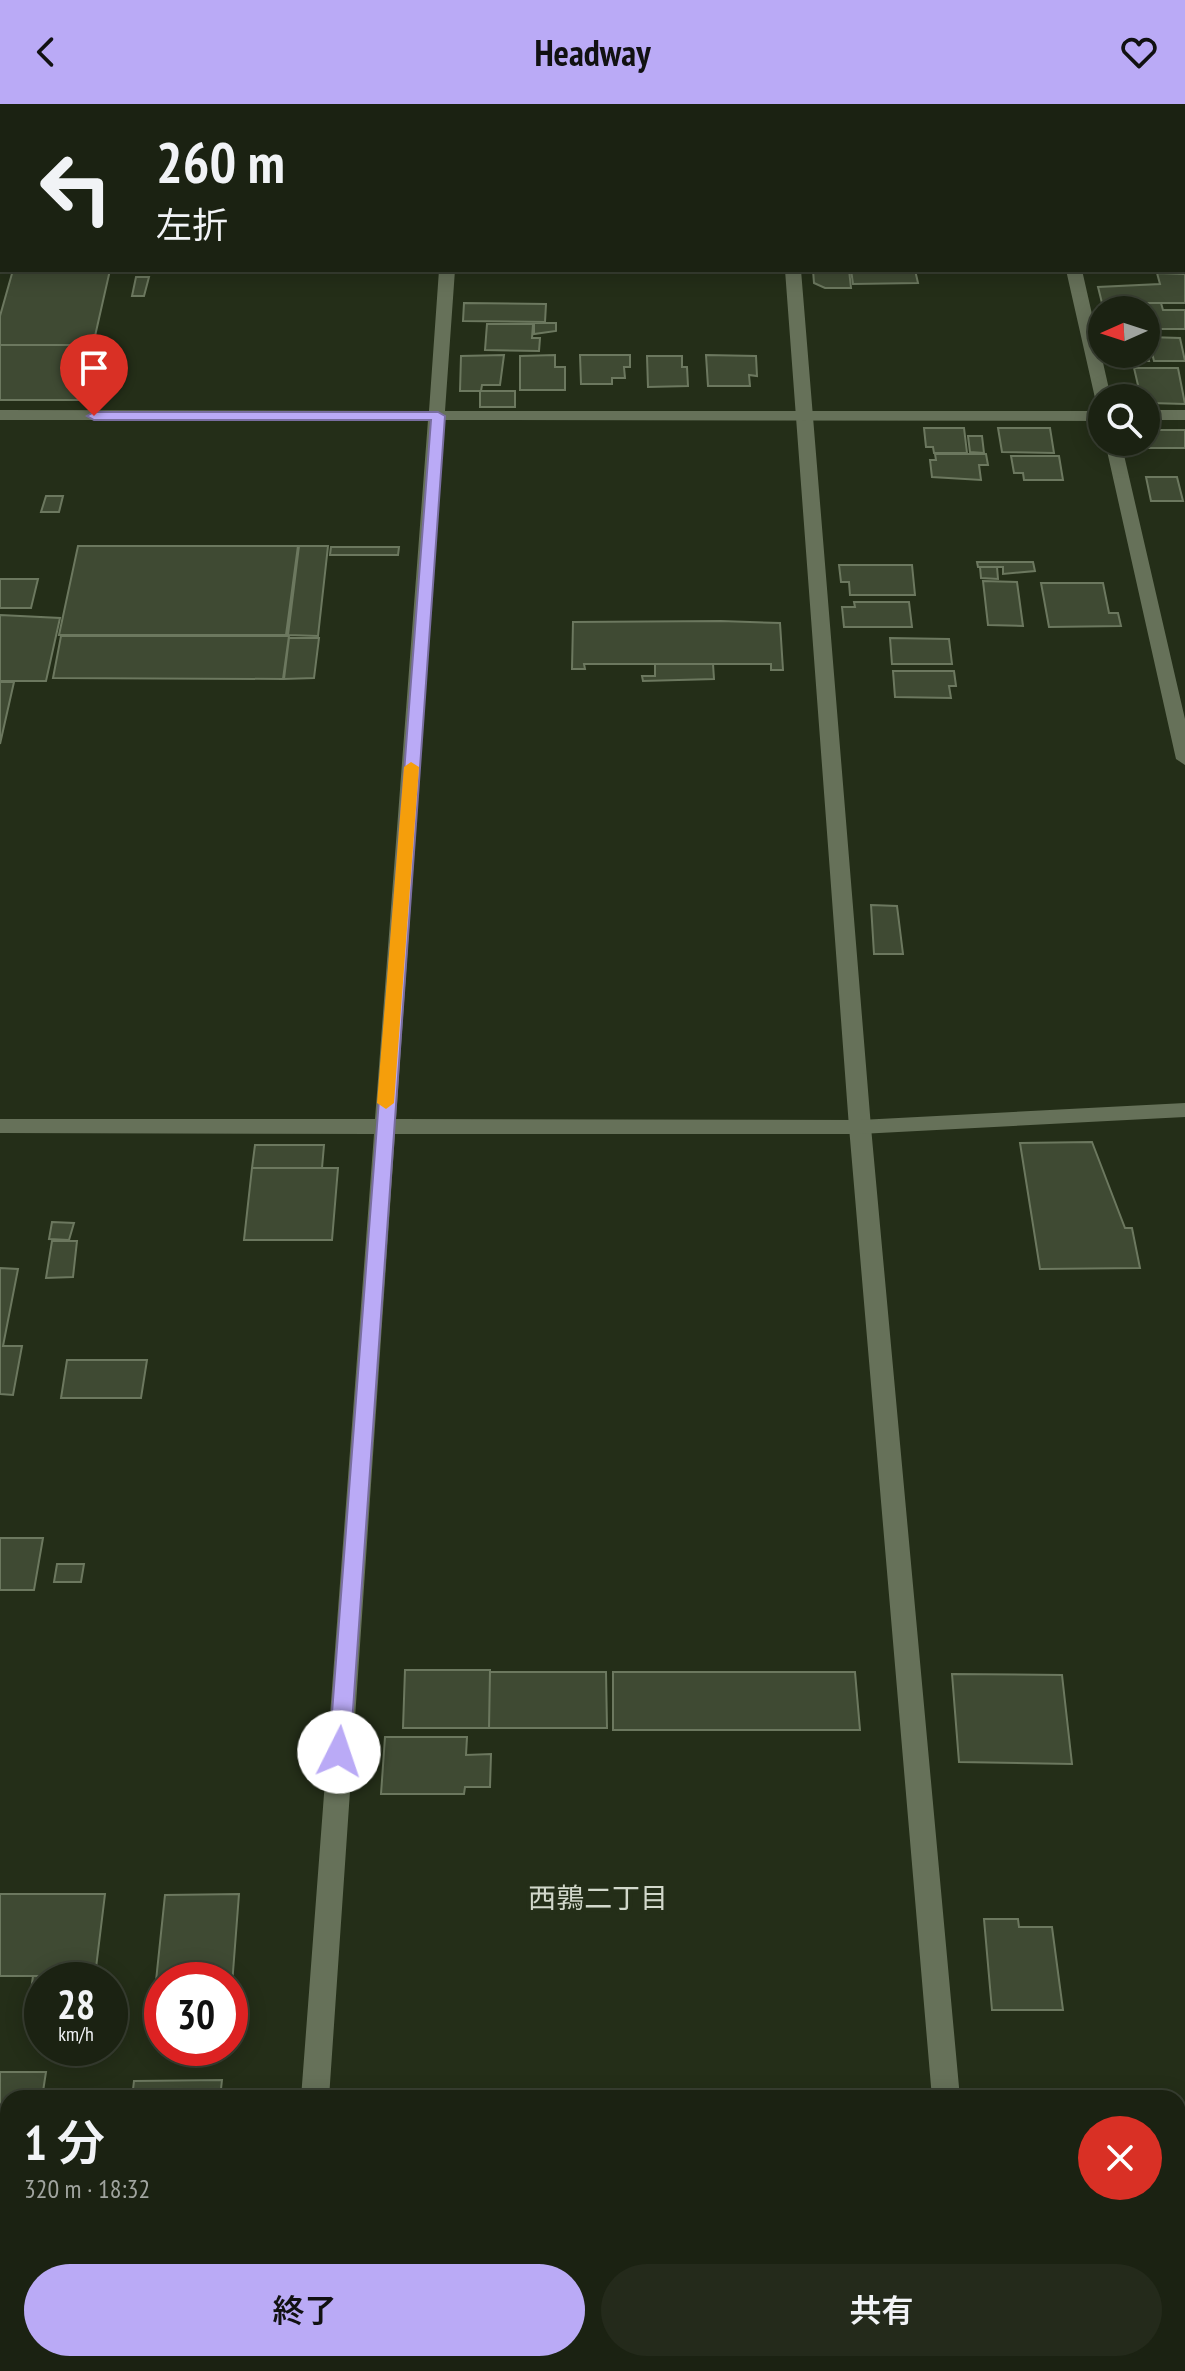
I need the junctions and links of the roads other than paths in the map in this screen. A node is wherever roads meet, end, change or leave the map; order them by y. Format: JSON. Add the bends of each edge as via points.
{"nodes":[{"id":1,"x":447,"y":272,"type":"edge"},
{"id":2,"x":793,"y":272,"type":"edge"},
{"id":3,"x":1074,"y":272,"type":"edge"},
{"id":4,"x":1100,"y":384,"type":"edge"},
{"id":5,"x":0,"y":415,"type":"edge"},
{"id":6,"x":1160,"y":415,"type":"edge"},
{"id":7,"x":1185,"y":415,"type":"edge"},
{"id":8,"x":438,"y":416,"type":"junction"},
{"id":9,"x":1088,"y":416,"type":"edge"},
{"id":10,"x":806,"y":417,"type":"junction"},
{"id":11,"x":1117,"y":456,"type":"edge"},
{"id":12,"x":1180,"y":709,"type":"edge"},
{"id":13,"x":1185,"y":759,"type":"edge"},
{"id":14,"x":1185,"y":1110,"type":"edge"},
{"id":15,"x":384,"y":1124,"type":"junction"},
{"id":16,"x":0,"y":1126,"type":"edge"},
{"id":17,"x":860,"y":1127,"type":"junction"},
{"id":18,"x":316,"y":2090,"type":"edge"},
{"id":19,"x":945,"y":2090,"type":"edge"}],
"edges":[{"from":1,"to":8,"type":"street"},
{"from":2,"to":10,"type":"street"},
{"from":3,"to":4,"type":"street"},
{"from":5,"to":8,"type":"street"},
{"from":6,"to":7,"type":"street"},
{"from":8,"to":10,"type":"street"},
{"from":8,"to":15,"type":"street"},
{"from":9,"to":10,"type":"street"},
{"from":10,"to":17,"type":"street"},
{"from":11,"to":12,"type":"street"},
{"from":12,"to":13,"type":"street"},
{"from":14,"to":17,"type":"street"},
{"from":15,"to":16,"type":"street"},
{"from":15,"to":17,"type":"street"},
{"from":15,"to":18,"type":"street"},
{"from":17,"to":19,"type":"street"}]}
